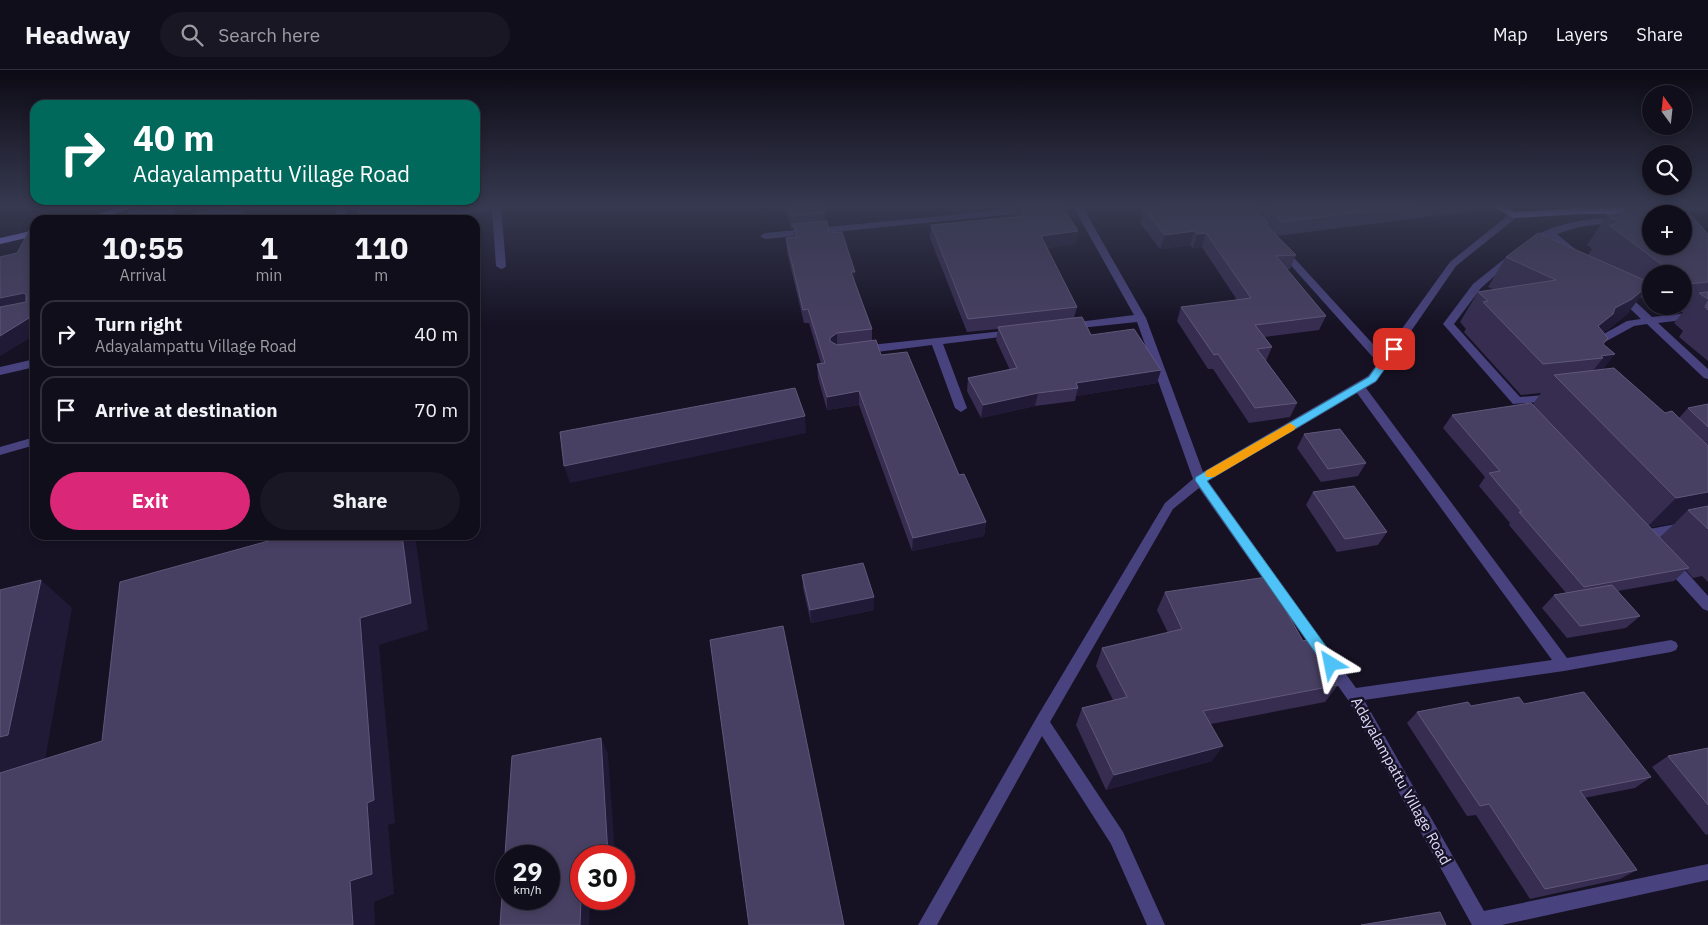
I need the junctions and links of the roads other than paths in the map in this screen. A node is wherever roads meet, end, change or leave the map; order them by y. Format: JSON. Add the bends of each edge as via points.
{"nodes":[{"id":1,"x":499,"y":246,"type":"edge"},
{"id":2,"x":1100,"y":246,"type":"edge"},
{"id":3,"x":1278,"y":246,"type":"edge"},
{"id":4,"x":1476,"y":246,"type":"edge"},
{"id":5,"x":1527,"y":246,"type":"edge"},
{"id":6,"x":1566,"y":246,"type":"edge"},
{"id":7,"x":1586,"y":263,"type":"edge"},
{"id":8,"x":501,"y":266,"type":"dead end"},
{"id":9,"x":1614,"y":289,"type":"edge"},
{"id":10,"x":1708,"y":314,"type":"edge"},
{"id":11,"x":1141,"y":318,"type":"junction"},
{"id":12,"x":1651,"y":320,"type":"junction"},
{"id":13,"x":1063,"y":327,"type":"edge"},
{"id":14,"x":1024,"y":331,"type":"edge"},
{"id":15,"x":936,"y":341,"type":"junction"},
{"id":16,"x":846,"y":352,"type":"edge"},
{"id":17,"x":1598,"y":357,"type":"edge"},
{"id":18,"x":1384,"y":363,"type":"junction"},
{"id":19,"x":30,"y":364,"type":"edge"},
{"id":20,"x":0,"y":371,"type":"edge"},
{"id":21,"x":1708,"y":375,"type":"edge"},
{"id":22,"x":1359,"y":387,"type":"junction"},
{"id":23,"x":1566,"y":396,"type":"edge"},
{"id":24,"x":1517,"y":401,"type":"junction"},
{"id":25,"x":961,"y":408,"type":"dead end"},
{"id":26,"x":1530,"y":415,"type":"edge"},
{"id":27,"x":30,"y":442,"type":"edge"},
{"id":28,"x":0,"y":451,"type":"edge"},
{"id":29,"x":1200,"y":480,"type":"junction"},
{"id":30,"x":1708,"y":523,"type":"edge"},
{"id":31,"x":1708,"y":605,"type":"edge"},
{"id":32,"x":1671,"y":646,"type":"dead end"},
{"id":33,"x":1564,"y":665,"type":"junction"},
{"id":34,"x":1353,"y":695,"type":"junction"},
{"id":35,"x":1042,"y":722,"type":"junction"},
{"id":36,"x":1708,"y":872,"type":"edge"},
{"id":37,"x":1481,"y":923,"type":"edge"},
{"id":38,"x":927,"y":925,"type":"edge"},
{"id":39,"x":1156,"y":925,"type":"edge"}],
"edges":[{"from":1,"to":8,"type":"street"},
{"from":2,"to":11,"type":"street","name":"Adayalampattu Village Road"},
{"from":3,"to":18,"type":"street"},
{"from":4,"to":18,"type":"street","via":[[1453,264]]},
{"from":5,"to":24,"type":"street","via":[[1477,286],[1448,324]]},
{"from":6,"to":7,"type":"street"},
{"from":9,"to":12,"type":"street"},
{"from":10,"to":12,"type":"street"},
{"from":11,"to":13,"type":"street"},
{"from":11,"to":29,"type":"street","name":"Adayalampattu Village Road"},
{"from":12,"to":17,"type":"street","via":[[1631,323],[1598,342]]},
{"from":12,"to":21,"type":"street"},
{"from":14,"to":15,"type":"street"},
{"from":15,"to":16,"type":"street"},
{"from":15,"to":25,"type":"street"},
{"from":18,"to":22,"type":"street","via":[[1372,379]]},
{"from":19,"to":20,"type":"street"},
{"from":22,"to":29,"type":"street"},
{"from":22,"to":33,"type":"street"},
{"from":23,"to":24,"type":"street"},
{"from":24,"to":26,"type":"street"},
{"from":27,"to":28,"type":"street"},
{"from":29,"to":34,"type":"street","name":"Adayalampattu Village Road"},
{"from":29,"to":35,"type":"street","via":[[1169,506]]},
{"from":30,"to":31,"type":"street","via":[[1640,531]]},
{"from":32,"to":33,"type":"street"},
{"from":33,"to":34,"type":"street"},
{"from":34,"to":37,"type":"street","name":"Adayalampattu Village Road"},
{"from":35,"to":38,"type":"street"},
{"from":35,"to":39,"type":"street","via":[[1117,838]]},
{"from":36,"to":37,"type":"street"}]}
